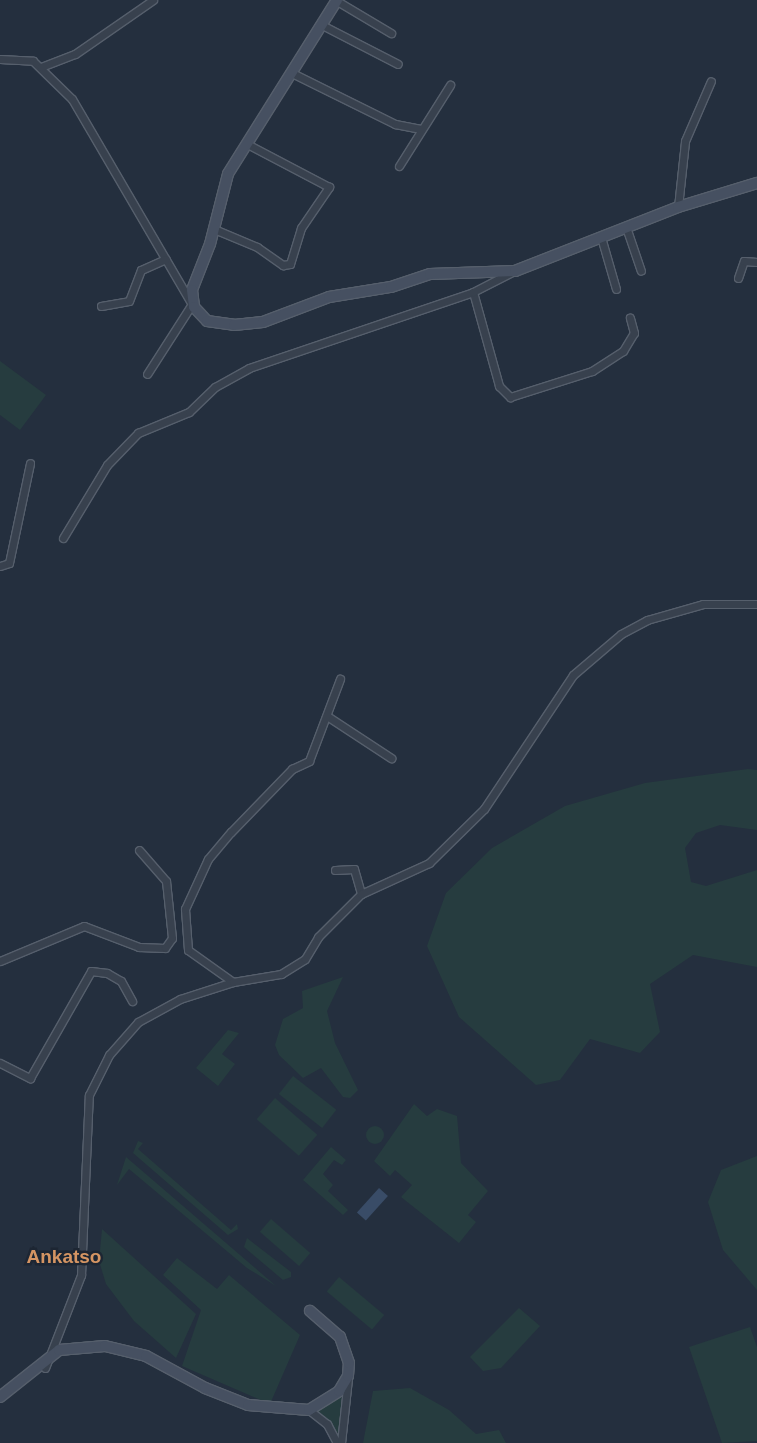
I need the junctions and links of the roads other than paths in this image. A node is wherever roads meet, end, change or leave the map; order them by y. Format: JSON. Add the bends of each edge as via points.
{"nodes":[{"id":1,"x":153,"y":0,"type":"edge"},
{"id":2,"x":337,"y":0,"type":"edge"},
{"id":3,"x":322,"y":25,"type":"junction"},
{"id":4,"x":391,"y":33,"type":"dead end"},
{"id":5,"x":0,"y":59,"type":"edge"},
{"id":6,"x":398,"y":64,"type":"dead end"},
{"id":7,"x":41,"y":67,"type":"junction"},
{"id":8,"x":294,"y":74,"type":"junction"},
{"id":9,"x":711,"y":81,"type":"dead end"},
{"id":10,"x":450,"y":84,"type":"dead end"},
{"id":11,"x":420,"y":129,"type":"junction"},
{"id":12,"x":248,"y":144,"type":"junction"},
{"id":13,"x":399,"y":166,"type":"dead end"},
{"id":14,"x":757,"y":182,"type":"edge"},
{"id":15,"x":678,"y":207,"type":"junction"},
{"id":16,"x":626,"y":227,"type":"junction"},
{"id":17,"x":214,"y":229,"type":"junction"},
{"id":18,"x":601,"y":237,"type":"junction"},
{"id":19,"x":166,"y":259,"type":"junction"},
{"id":20,"x":757,"y":262,"type":"edge"},
{"id":21,"x":515,"y":271,"type":"junction"},
{"id":22,"x":641,"y":271,"type":"dead end"},
{"id":23,"x":738,"y":278,"type":"dead end"},
{"id":24,"x":616,"y":289,"type":"dead end"},
{"id":25,"x":472,"y":292,"type":"junction"},
{"id":26,"x":192,"y":304,"type":"junction"},
{"id":27,"x":101,"y":306,"type":"dead end"},
{"id":28,"x":630,"y":318,"type":"dead end"},
{"id":29,"x":147,"y":374,"type":"dead end"},
{"id":30,"x":30,"y":463,"type":"dead end"},
{"id":31,"x":63,"y":538,"type":"dead end"},
{"id":32,"x":0,"y":566,"type":"edge"},
{"id":33,"x":757,"y":604,"type":"edge"},
{"id":34,"x":340,"y":679,"type":"dead end"},
{"id":35,"x":327,"y":716,"type":"junction"},
{"id":36,"x":392,"y":758,"type":"dead end"},
{"id":37,"x":139,"y":850,"type":"dead end"},
{"id":38,"x":335,"y":870,"type":"dead end"},
{"id":39,"x":361,"y":894,"type":"junction"},
{"id":40,"x":0,"y":961,"type":"edge"},
{"id":41,"x":234,"y":982,"type":"junction"},
{"id":42,"x":132,"y":1001,"type":"dead end"},
{"id":43,"x":0,"y":1063,"type":"edge"},
{"id":44,"x":310,"y":1311,"type":"dead end"},
{"id":45,"x":67,"y":1349,"type":"junction"},
{"id":46,"x":50,"y":1355,"type":"junction"},
{"id":47,"x":45,"y":1368,"type":"junction"},
{"id":48,"x":348,"y":1376,"type":"junction"},
{"id":49,"x":0,"y":1397,"type":"edge"},
{"id":50,"x":0,"y":1405,"type":"edge"},
{"id":51,"x":309,"y":1410,"type":"junction"},
{"id":52,"x":337,"y":1443,"type":"edge"},
{"id":53,"x":342,"y":1443,"type":"edge"}],
"edges":[{"from":1,"to":7,"type":"street","via":[[75,54]]},
{"from":2,"to":3,"type":"street"},
{"from":2,"to":4,"type":"street"},
{"from":3,"to":6,"type":"street"},
{"from":3,"to":8,"type":"street"},
{"from":5,"to":7,"type":"street","via":[[26,58]]},
{"from":7,"to":19,"type":"street","via":[[88,123]]},
{"from":8,"to":11,"type":"street","via":[[394,124]]},
{"from":8,"to":12,"type":"street"},
{"from":9,"to":15,"type":"street","via":[[685,141]]},
{"from":10,"to":11,"type":"street"},
{"from":11,"to":13,"type":"street"},
{"from":12,"to":17,"type":"street","via":[[228,174]]},
{"from":12,"to":17,"type":"street","via":[[329,187],[301,228],[290,264],[283,265],[257,247]]},
{"from":14,"to":15,"type":"street"},
{"from":15,"to":16,"type":"street"},
{"from":16,"to":18,"type":"street"},
{"from":16,"to":22,"type":"street"},
{"from":17,"to":26,"type":"street","via":[[192,290]]},
{"from":18,"to":21,"type":"street"},
{"from":18,"to":24,"type":"street"},
{"from":19,"to":26,"type":"street"},
{"from":19,"to":27,"type":"street","via":[[141,270],[129,301]]},
{"from":20,"to":23,"type":"street","via":[[744,261]]},
{"from":21,"to":25,"type":"street"},
{"from":21,"to":26,"type":"street","via":[[430,274],[391,287],[328,297],[253,324],[213,323],[202,318]]},
{"from":25,"to":28,"type":"street","via":[[499,386],[510,397],[592,371],[623,351],[634,333]]},
{"from":25,"to":31,"type":"street","via":[[249,368],[214,387],[189,412],[138,433],[107,465]]},
{"from":26,"to":29,"type":"street"},
{"from":30,"to":32,"type":"street","via":[[9,562]]},
{"from":33,"to":39,"type":"street","via":[[703,604],[648,620],[621,634],[573,675],[484,809],[464,832],[429,863]]},
{"from":34,"to":35,"type":"street"},
{"from":35,"to":36,"type":"street"},
{"from":35,"to":41,"type":"street","via":[[309,762],[292,769],[230,832],[208,859],[185,909],[188,950]]},
{"from":37,"to":40,"type":"street","via":[[166,881],[172,938],[165,948],[139,947],[84,926]]},
{"from":38,"to":39,"type":"street","via":[[354,869]]},
{"from":39,"to":41,"type":"street","via":[[318,937],[306,959],[281,974]]},
{"from":41,"to":46,"type":"street","via":[[180,999],[138,1022],[109,1055],[89,1095],[82,1275]]},
{"from":42,"to":43,"type":"street","via":[[121,981],[107,973],[91,972],[30,1078]]},
{"from":44,"to":48,"type":"street","via":[[340,1338],[349,1363]]},
{"from":45,"to":46,"type":"street"},
{"from":45,"to":47,"type":"street"},
{"from":45,"to":51,"type":"street","via":[[129,1349],[248,1404]]},
{"from":46,"to":47,"type":"street"},
{"from":46,"to":49,"type":"street"},
{"from":47,"to":50,"type":"street"},
{"from":48,"to":51,"type":"street","via":[[324,1404]]},
{"from":48,"to":53,"type":"street"},
{"from":51,"to":52,"type":"street","via":[[327,1424]]}]}
